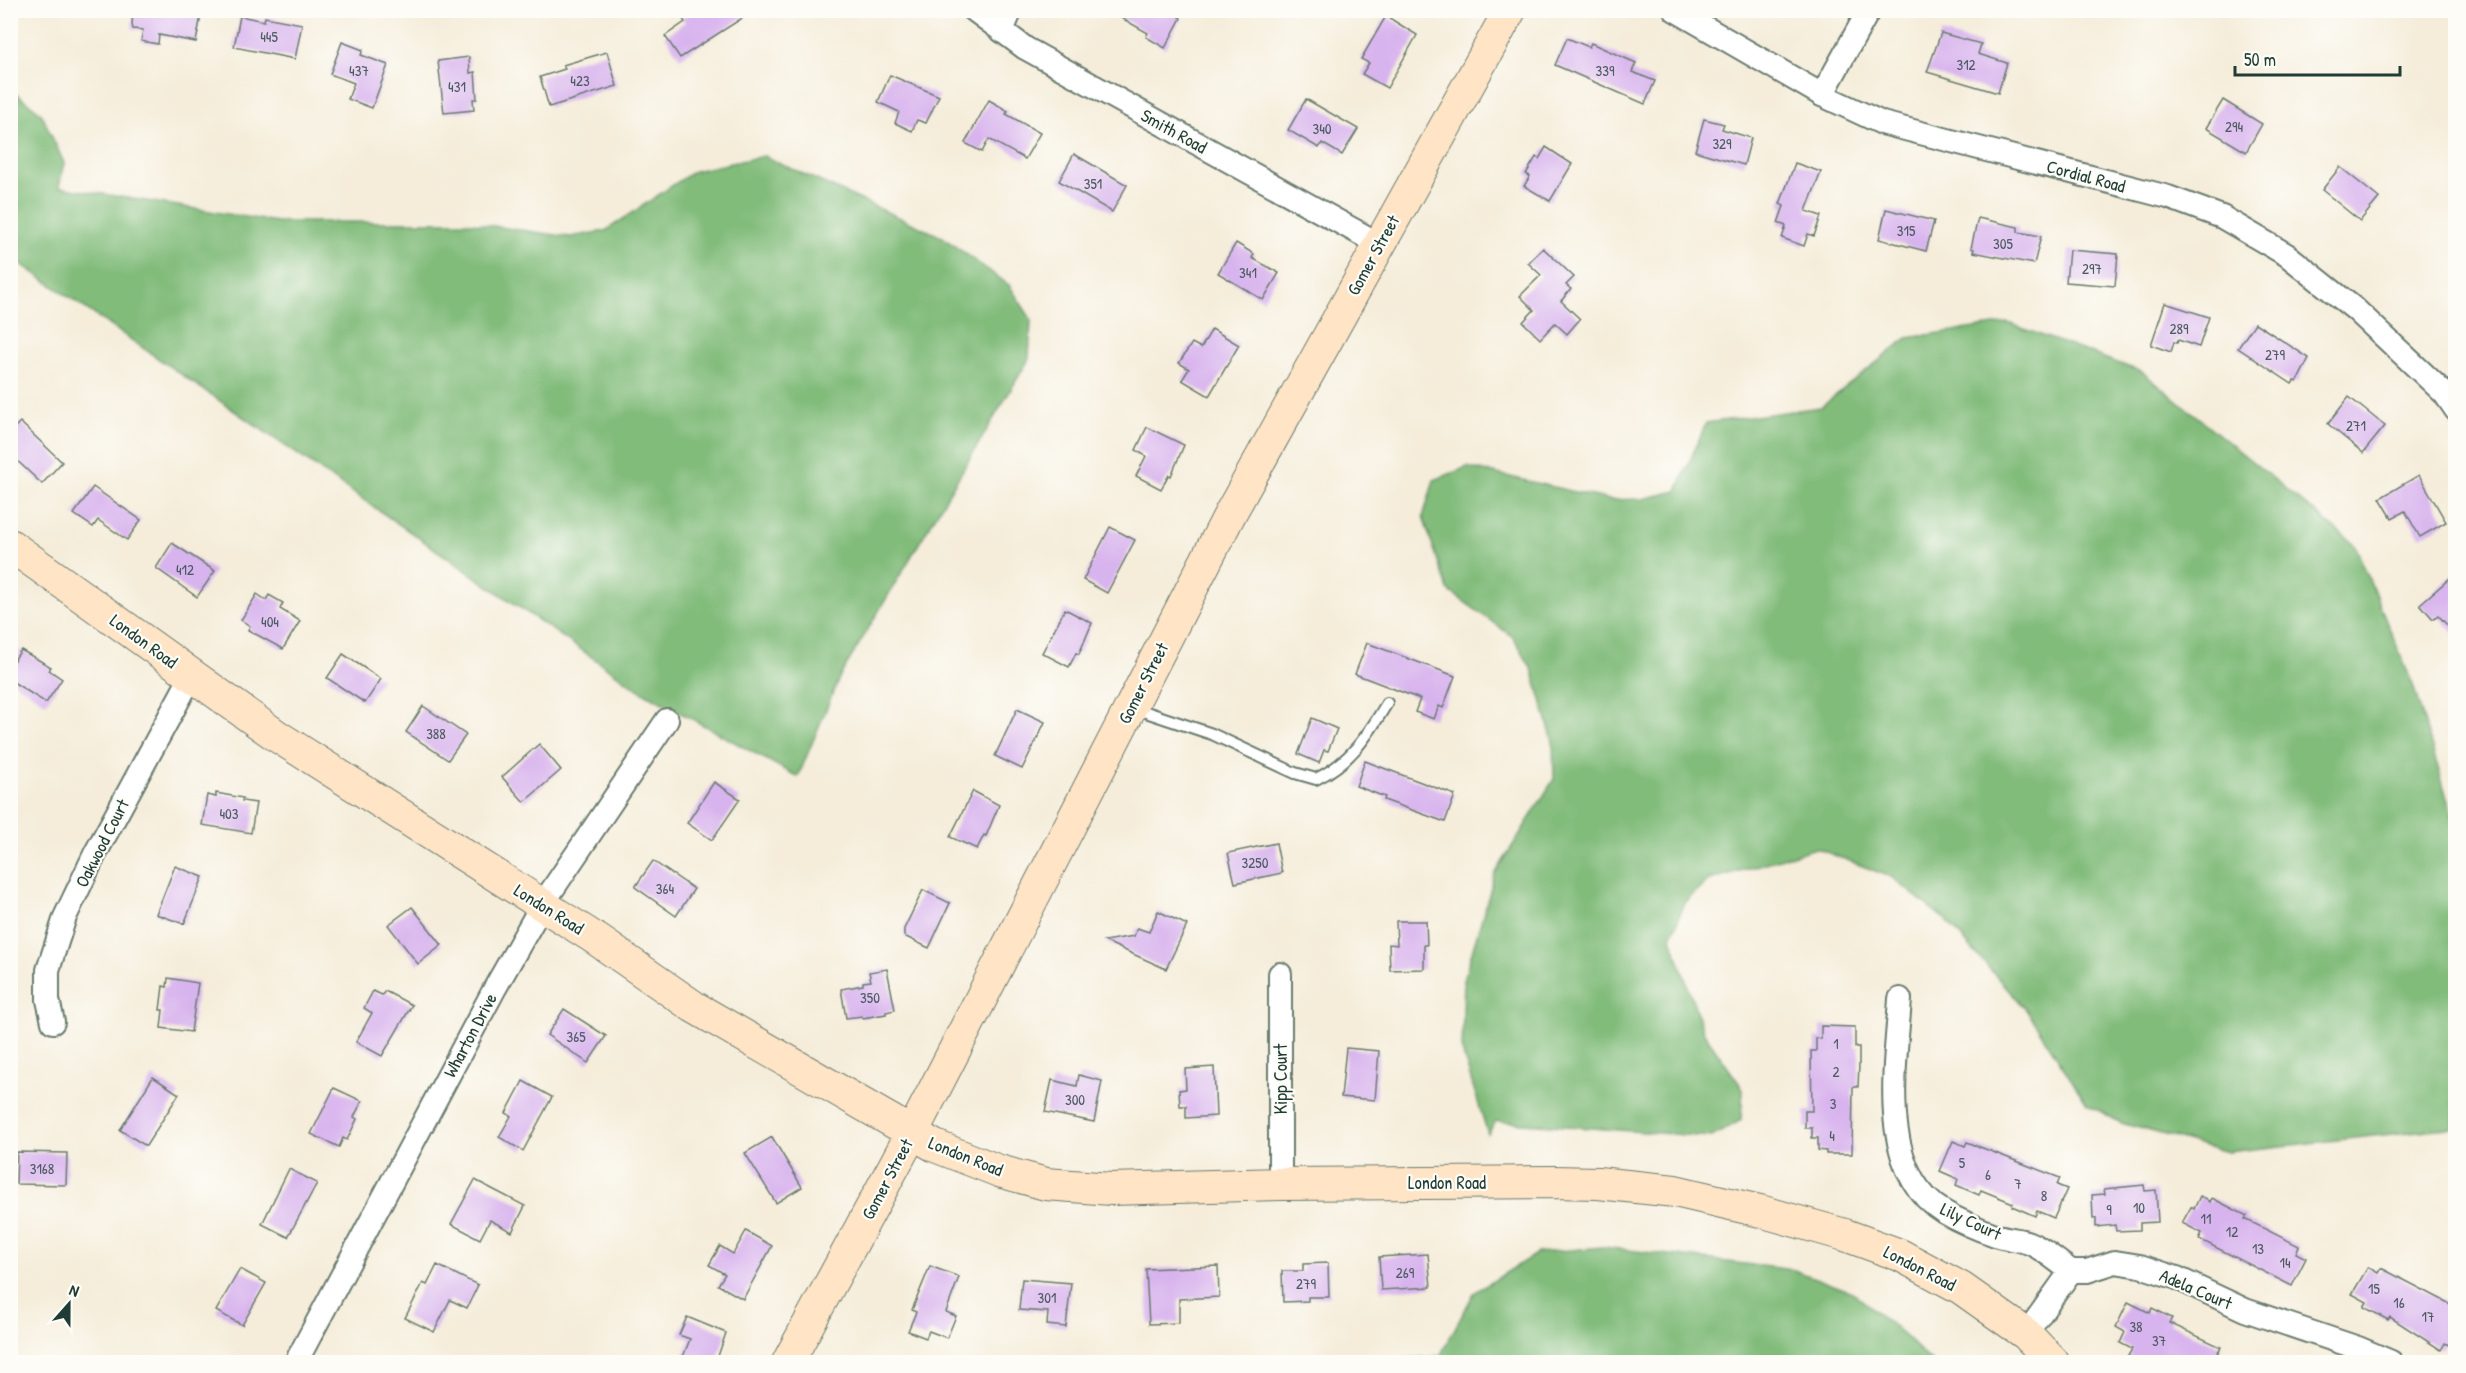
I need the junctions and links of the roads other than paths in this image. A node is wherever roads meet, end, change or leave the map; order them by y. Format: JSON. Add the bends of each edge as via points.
{"nodes":[{"id":1,"x":974,"y":10,"type":"edge"},
{"id":2,"x":1011,"y":10,"type":"edge"},
{"id":3,"x":1509,"y":10,"type":"edge"},
{"id":4,"x":1675,"y":10,"type":"edge"},
{"id":5,"x":1869,"y":10,"type":"edge"},
{"id":6,"x":1002,"y":31,"type":"junction"},
{"id":7,"x":1822,"y":94,"type":"junction"},
{"id":8,"x":1379,"y":244,"type":"junction"},
{"id":9,"x":2456,"y":410,"type":"edge"},
{"id":10,"x":10,"y":545,"type":"edge"},
{"id":11,"x":192,"y":675,"type":"junction"},
{"id":12,"x":1387,"y":703,"type":"dead end"},
{"id":13,"x":1131,"y":707,"type":"junction"},
{"id":14,"x":667,"y":720,"type":"dead end"},
{"id":15,"x":542,"y":905,"type":"junction"},
{"id":16,"x":1280,"y":974,"type":"dead end"},
{"id":17,"x":1900,"y":999,"type":"dead end"},
{"id":18,"x":53,"y":1022,"type":"dead end"},
{"id":19,"x":912,"y":1133,"type":"junction"},
{"id":20,"x":1280,"y":1184,"type":"junction"},
{"id":21,"x":2071,"y":1271,"type":"junction"},
{"id":22,"x":2026,"y":1334,"type":"junction"},
{"id":23,"x":296,"y":1362,"type":"edge"},
{"id":24,"x":788,"y":1362,"type":"edge"},
{"id":25,"x":2054,"y":1362,"type":"edge"},
{"id":26,"x":2391,"y":1362,"type":"edge"}],
"edges":[{"from":1,"to":6,"type":"street","name":"Smith Road"},
{"from":2,"to":6,"type":"street"},
{"from":3,"to":8,"type":"street","name":"Gomer Street"},
{"from":4,"to":7,"type":"street","name":"Cordial Road"},
{"from":5,"to":7,"type":"street"},
{"from":6,"to":8,"type":"street","name":"Smith Road","via":[[1024,48]]},
{"from":7,"to":9,"type":"street","name":"Cordial Road","via":[[1882,123],[2168,197],[2222,217],[2287,255],[2356,309],[2445,394]]},
{"from":8,"to":13,"type":"street","name":"Gomer Street","via":[[1231,512]]},
{"from":10,"to":11,"type":"street","name":"London Road"},
{"from":11,"to":15,"type":"street","name":"London Road","via":[[277,736]]},
{"from":11,"to":18,"type":"street","name":"Oakwood Court","via":[[95,854],[65,918],[48,970]]},
{"from":12,"to":13,"type":"lane","via":[[1352,754],[1332,772],[1316,779],[1212,734]]},
{"from":13,"to":19,"type":"street","name":"Gomer Street"},
{"from":14,"to":15,"type":"street","name":"Wharton Drive"},
{"from":15,"to":19,"type":"street","name":"London Road","via":[[694,1007]]},
{"from":15,"to":23,"type":"street","name":"Wharton Drive"},
{"from":16,"to":20,"type":"street","name":"Kipp Court"},
{"from":17,"to":21,"type":"street","name":"Lily Court","via":[[1893,1101],[1907,1171],[1943,1211],[1998,1235],[2030,1243]]},
{"from":19,"to":20,"type":"street","name":"London Road","via":[[999,1171],[1046,1184],[1112,1189]]},
{"from":19,"to":24,"type":"street","name":"Gomer Street"},
{"from":20,"to":22,"type":"street","name":"London Road","via":[[1553,1182],[1676,1191],[1845,1235],[1900,1255],[1961,1288]]},
{"from":21,"to":22,"type":"street"},
{"from":21,"to":26,"type":"street","name":"Adela Court","via":[[2087,1271],[2115,1262],[2140,1266],[2177,1278],[2245,1310],[2358,1347]]},
{"from":22,"to":25,"type":"street","name":"London Road"}]}
